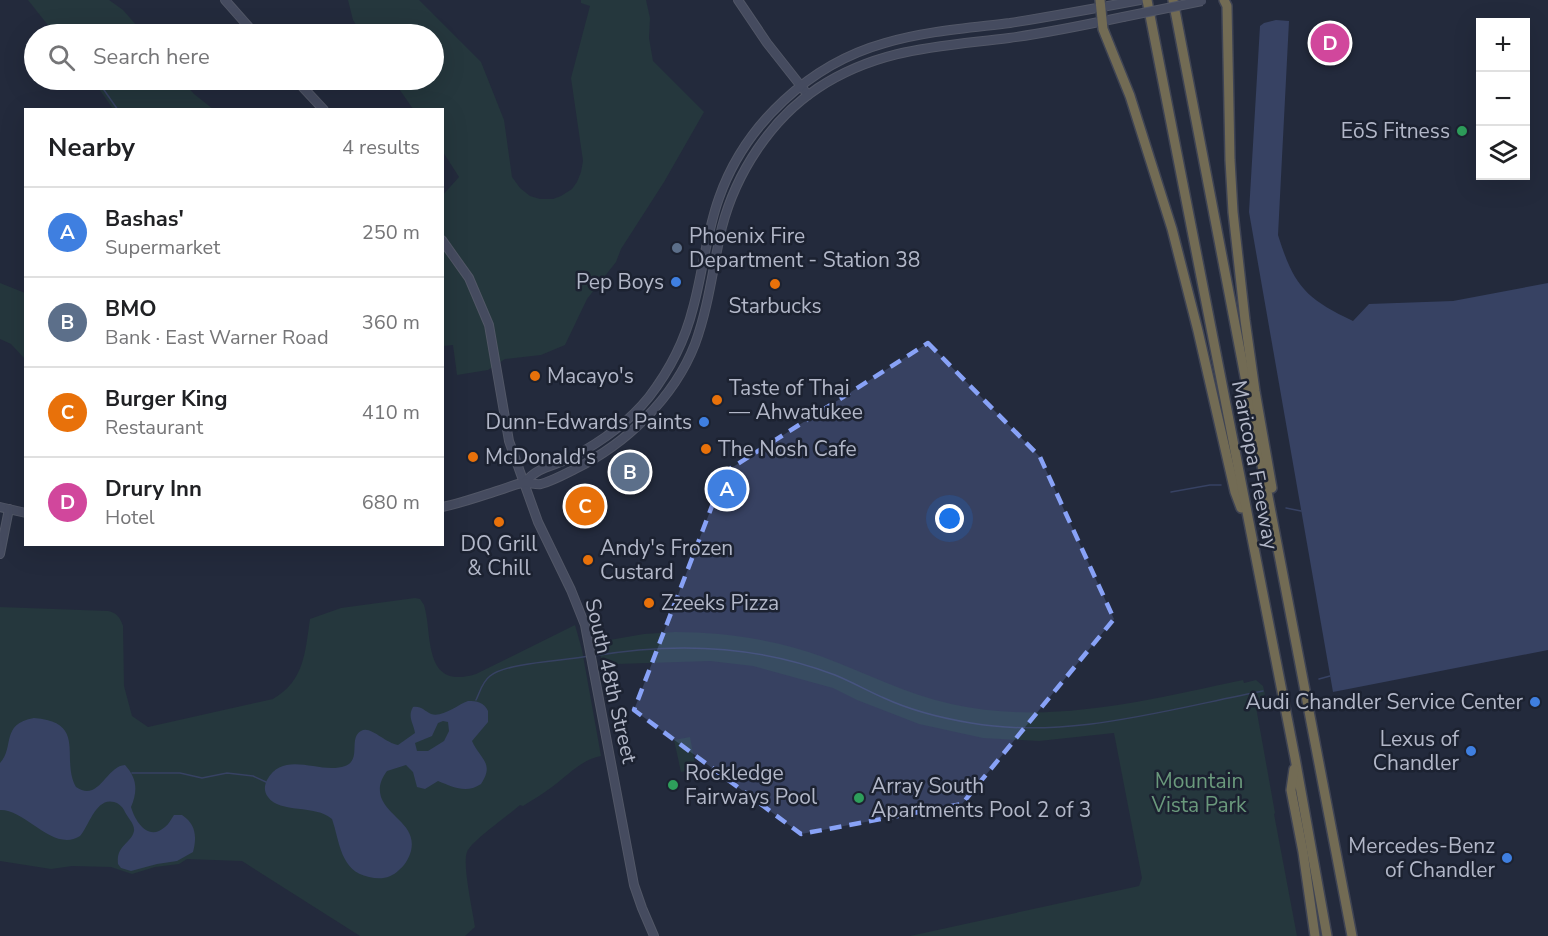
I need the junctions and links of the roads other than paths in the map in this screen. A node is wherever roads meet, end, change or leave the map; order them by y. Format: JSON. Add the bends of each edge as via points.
{"nodes":[{"id":1,"x":225,"y":0,"type":"edge"},
{"id":2,"x":738,"y":0,"type":"edge"},
{"id":3,"x":1140,"y":0,"type":"edge"},
{"id":4,"x":1147,"y":0,"type":"edge"},
{"id":5,"x":1173,"y":0,"type":"edge"},
{"id":6,"x":1224,"y":0,"type":"edge"},
{"id":7,"x":1204,"y":1,"type":"edge"},
{"id":8,"x":1100,"y":4,"type":"edge"},
{"id":9,"x":1102,"y":22,"type":"junction"},
{"id":10,"x":246,"y":24,"type":"edge"},
{"id":11,"x":897,"y":40,"type":"junction"},
{"id":12,"x":901,"y":52,"type":"junction"},
{"id":13,"x":801,"y":86,"type":"junction"},
{"id":14,"x":305,"y":90,"type":"edge"},
{"id":15,"x":808,"y":95,"type":"junction"},
{"id":16,"x":322,"y":108,"type":"edge"},
{"id":17,"x":444,"y":243,"type":"edge"},
{"id":18,"x":693,"y":310,"type":"junction"},
{"id":19,"x":705,"y":312,"type":"junction"},
{"id":20,"x":524,"y":483,"type":"junction"},
{"id":21,"x":444,"y":506,"type":"edge"},
{"id":22,"x":0,"y":507,"type":"edge"},
{"id":23,"x":9,"y":509,"type":"junction"},
{"id":24,"x":24,"y":513,"type":"edge"},
{"id":25,"x":1274,"y":524,"type":"junction"},
{"id":26,"x":1249,"y":531,"type":"junction"},
{"id":27,"x":0,"y":555,"type":"edge"},
{"id":28,"x":1295,"y":758,"type":"junction"},
{"id":29,"x":654,"y":936,"type":"edge"},
{"id":30,"x":1315,"y":936,"type":"edge"},
{"id":31,"x":1327,"y":936,"type":"edge"},
{"id":32,"x":1352,"y":936,"type":"edge"}],
"edges":[{"from":1,"to":10,"type":"main road"},
{"from":2,"to":13,"type":"main road"},
{"from":3,"to":8,"type":"main road"},
{"from":4,"to":26,"type":"highway","name":"Maricopa Freeway"},
{"from":5,"to":25,"type":"highway","name":"Maricopa Freeway"},
{"from":6,"to":25,"type":"highway","via":[[1233,212],[1253,380],[1272,483]]},
{"from":7,"to":9,"type":"main road","bridge":true},
{"from":8,"to":9,"type":"highway"},
{"from":8,"to":11,"type":"main road"},
{"from":9,"to":12,"type":"main road"},
{"from":9,"to":26,"type":"highway","via":[[1163,198],[1234,492]]},
{"from":11,"to":12,"type":"main road"},
{"from":11,"to":13,"type":"main road","via":[[853,55]]},
{"from":12,"to":15,"type":"main road","via":[[859,66]]},
{"from":13,"to":15,"type":"main road"},
{"from":13,"to":18,"type":"main road","via":[[770,113],[727,176],[710,223]]},
{"from":14,"to":16,"type":"main road"},
{"from":15,"to":19,"type":"main road","via":[[779,122],[739,182],[723,226]]},
{"from":17,"to":20,"type":"main road","name":"South 48th Street","via":[[469,278],[489,325],[508,441]]},
{"from":18,"to":19,"type":"main road"},
{"from":18,"to":20,"type":"main road","via":[[672,362],[649,397],[601,440],[534,472]]},
{"from":19,"to":20,"type":"main road","via":[[683,368],[666,394],[632,431],[575,470],[539,484]]},
{"from":20,"to":21,"type":"main road"},
{"from":20,"to":29,"type":"main road","name":"South 48th Street","via":[[585,625],[634,885]]},
{"from":22,"to":23,"type":"main road"},
{"from":23,"to":24,"type":"main road"},
{"from":23,"to":27,"type":"main road"},
{"from":25,"to":32,"type":"highway","name":"Maricopa Freeway"},
{"from":26,"to":28,"type":"highway","name":"Maricopa Freeway"},
{"from":28,"to":30,"type":"highway","via":[[1291,790]]},
{"from":28,"to":31,"type":"highway","name":"Maricopa Freeway"}]}
